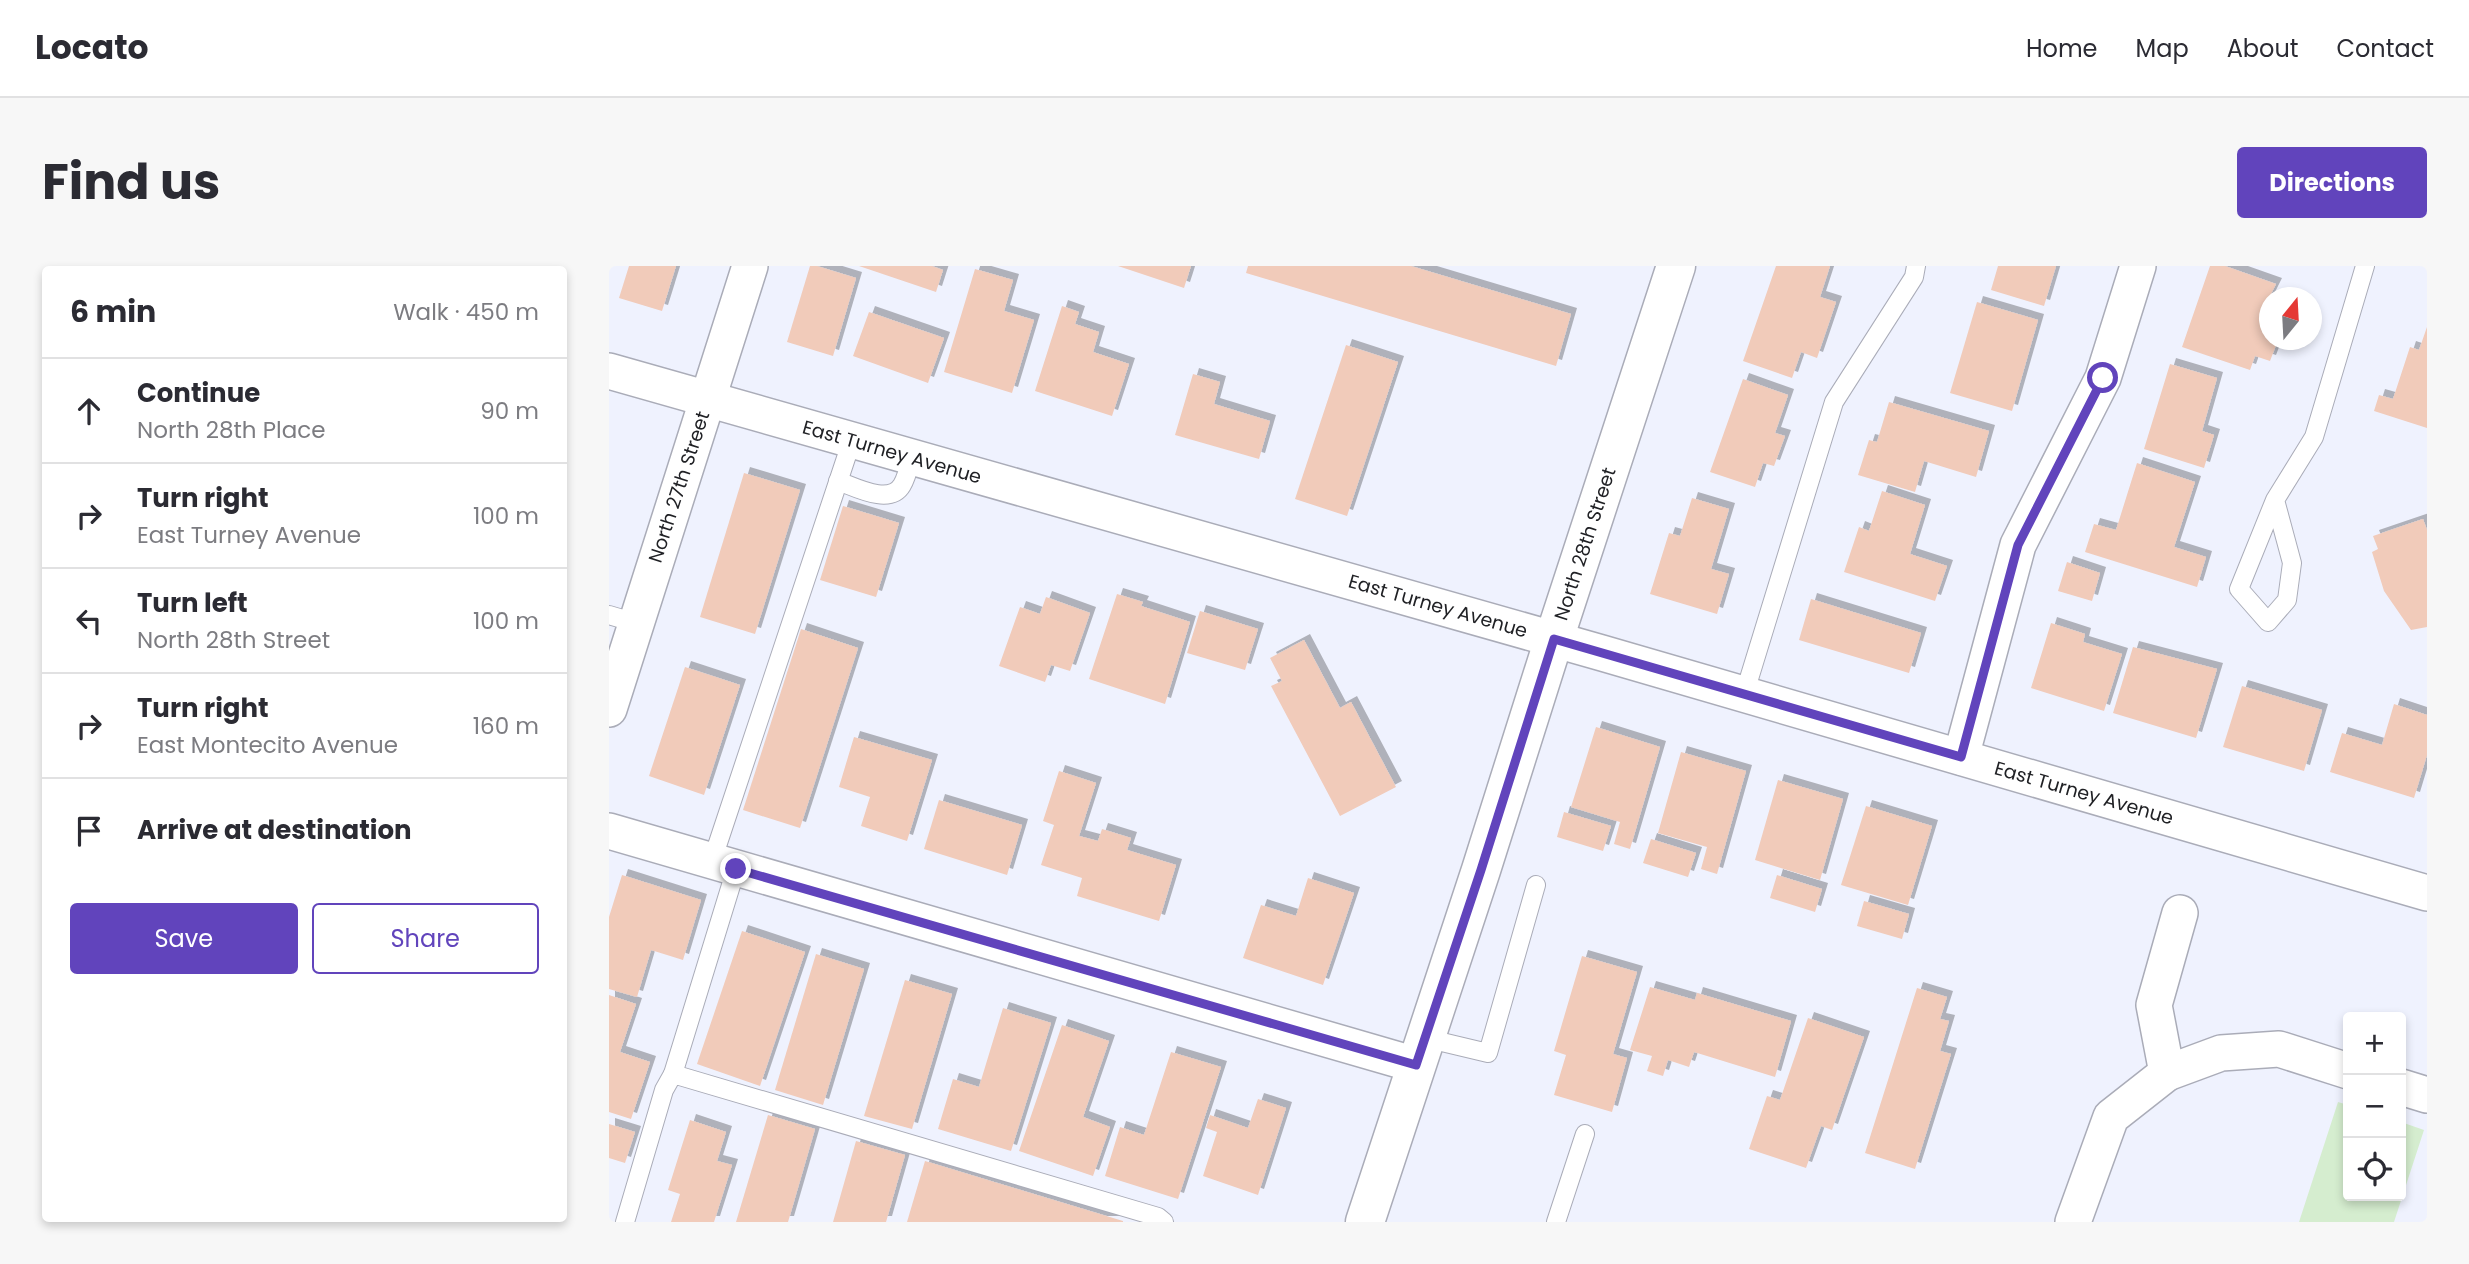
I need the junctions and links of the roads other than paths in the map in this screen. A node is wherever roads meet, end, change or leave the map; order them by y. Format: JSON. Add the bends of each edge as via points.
{"nodes":[{"id":1,"x":1676,"y":266,"type":"edge"},
{"id":2,"x":1916,"y":266,"type":"edge"},
{"id":3,"x":2138,"y":266,"type":"edge"},
{"id":4,"x":2365,"y":266,"type":"edge"},
{"id":5,"x":743,"y":268,"type":"edge"},
{"id":6,"x":609,"y":371,"type":"edge"},
{"id":7,"x":707,"y":400,"type":"junction"},
{"id":8,"x":852,"y":440,"type":"junction"},
{"id":9,"x":911,"y":458,"type":"junction"},
{"id":10,"x":838,"y":481,"type":"junction"},
{"id":11,"x":2275,"y":500,"type":"junction"},
{"id":12,"x":623,"y":619,"type":"edge"},
{"id":13,"x":1554,"y":639,"type":"junction"},
{"id":14,"x":1744,"y":695,"type":"junction"},
{"id":15,"x":611,"y":697,"type":"edge"},
{"id":16,"x":1961,"y":757,"type":"junction"},
{"id":17,"x":609,"y":831,"type":"edge"},
{"id":18,"x":724,"y":865,"type":"junction"},
{"id":19,"x":1536,"y":885,"type":"dead end"},
{"id":20,"x":2427,"y":893,"type":"edge"},
{"id":21,"x":2180,"y":913,"type":"dead end"},
{"id":22,"x":1420,"y":1051,"type":"junction"},
{"id":23,"x":2343,"y":1068,"type":"edge"},
{"id":24,"x":2167,"y":1073,"type":"junction"},
{"id":25,"x":673,"y":1074,"type":"junction"},
{"id":26,"x":2406,"y":1089,"type":"edge"},
{"id":27,"x":2427,"y":1095,"type":"edge"},
{"id":28,"x":1585,"y":1134,"type":"dead end"},
{"id":29,"x":625,"y":1222,"type":"edge"},
{"id":30,"x":1164,"y":1222,"type":"edge"},
{"id":31,"x":1365,"y":1222,"type":"edge"},
{"id":32,"x":1556,"y":1222,"type":"edge"},
{"id":33,"x":2073,"y":1222,"type":"edge"}],
"edges":[{"from":1,"to":13,"type":"street","name":"North 28th Street"},
{"from":2,"to":14,"type":"lane","via":[[1914,277],[1834,402]]},
{"from":3,"to":16,"type":"street","via":[[2103,378],[2018,545]]},
{"from":4,"to":11,"type":"lane","via":[[2314,437]]},
{"from":5,"to":7,"type":"street","name":"North 27th Street"},
{"from":6,"to":7,"type":"street","name":"East Turney Avenue"},
{"from":7,"to":8,"type":"street","name":"East Turney Avenue"},
{"from":7,"to":12,"type":"street","name":"North 27th Street"},
{"from":8,"to":9,"type":"street","name":"East Turney Avenue"},
{"from":8,"to":10,"type":"lane"},
{"from":9,"to":10,"type":"lane","via":[[895,493],[881,495]]},
{"from":9,"to":13,"type":"street","name":"East Turney Avenue"},
{"from":10,"to":18,"type":"lane"},
{"from":11,"to":11,"type":"lane","via":[[2239,589],[2268,622],[2287,600],[2292,563]]},
{"from":12,"to":15,"type":"street","name":"North 27th Street"},
{"from":13,"to":14,"type":"street","name":"East Turney Avenue"},
{"from":13,"to":22,"type":"street","name":"North 28th Street"},
{"from":14,"to":16,"type":"street","name":"East Turney Avenue"},
{"from":16,"to":20,"type":"street","name":"East Turney Avenue"},
{"from":17,"to":18,"type":"street"},
{"from":18,"to":22,"type":"street"},
{"from":18,"to":25,"type":"lane"},
{"from":19,"to":22,"type":"lane","via":[[1487,1053]]},
{"from":21,"to":24,"type":"street","via":[[2154,1005]]},
{"from":22,"to":31,"type":"street","name":"North 28th Street"},
{"from":23,"to":24,"type":"street","via":[[2279,1049],[2221,1053]]},
{"from":24,"to":33,"type":"street","via":[[2111,1117]]},
{"from":25,"to":29,"type":"lane","via":[[664,1090]]},
{"from":25,"to":30,"type":"lane"},
{"from":26,"to":27,"type":"street"},
{"from":28,"to":32,"type":"lane"}]}
